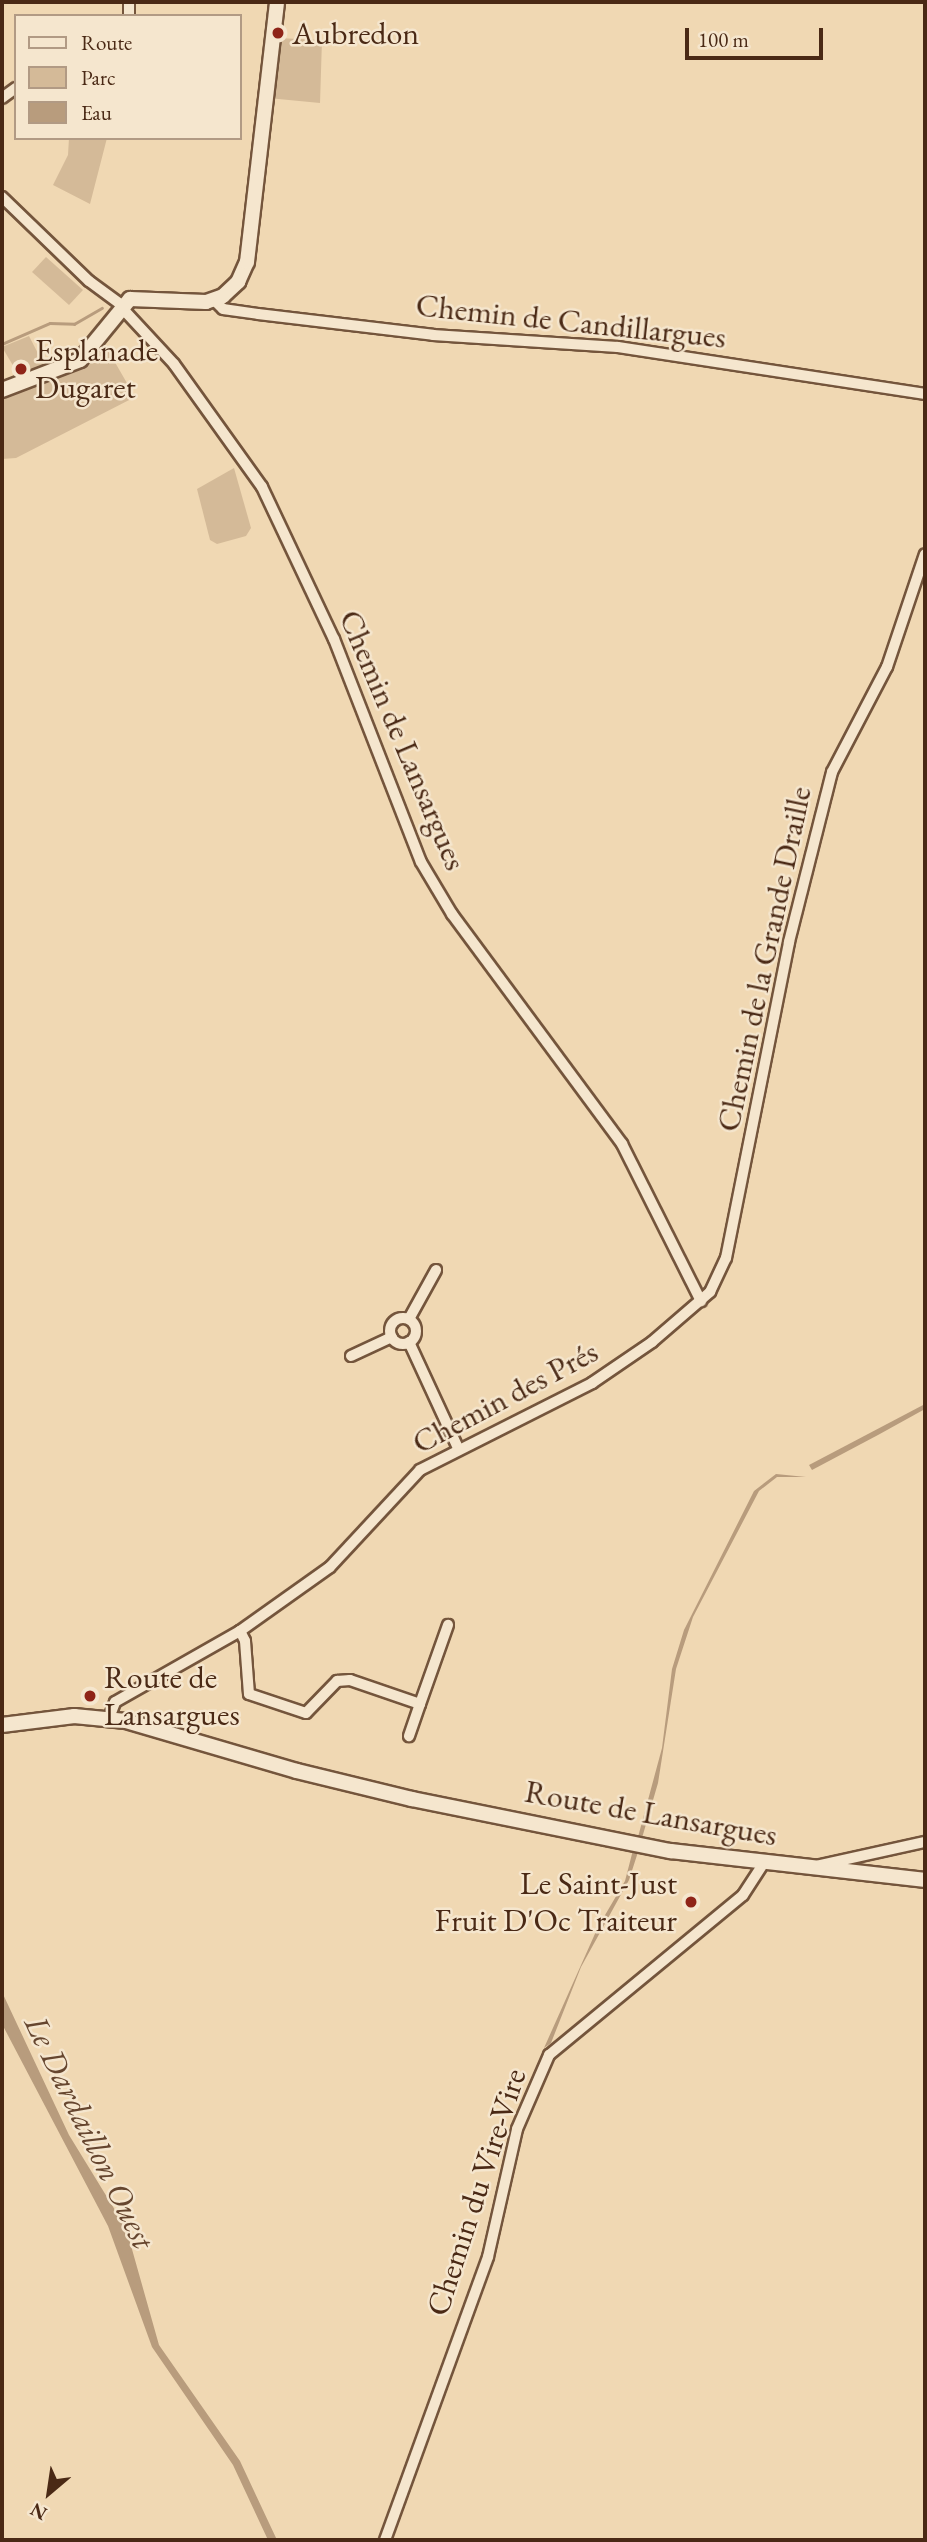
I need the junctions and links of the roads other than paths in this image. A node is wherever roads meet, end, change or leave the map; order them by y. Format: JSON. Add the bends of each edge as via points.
{"nodes":[{"id":1,"x":277,"y":2,"type":"edge"},
{"id":2,"x":2,"y":197,"type":"edge"},
{"id":3,"x":215,"y":301,"type":"junction"},
{"id":4,"x":122,"y":307,"type":"junction"},
{"id":5,"x":2,"y":390,"type":"edge"},
{"id":6,"x":925,"y":394,"type":"edge"},
{"id":7,"x":925,"y":554,"type":"edge"},
{"id":8,"x":436,"y":1270,"type":"dead end"},
{"id":9,"x":701,"y":1301,"type":"junction"},
{"id":10,"x":409,"y":1320,"type":"junction"},
{"id":11,"x":392,"y":1337,"type":"junction"},
{"id":12,"x":409,"y":1342,"type":"junction"},
{"id":13,"x":351,"y":1356,"type":"dead end"},
{"id":14,"x":458,"y":1448,"type":"junction"},
{"id":15,"x":447,"y":1625,"type":"dead end"},
{"id":16,"x":240,"y":1631,"type":"junction"},
{"id":17,"x":420,"y":1704,"type":"junction"},
{"id":18,"x":109,"y":1718,"type":"junction"},
{"id":19,"x":2,"y":1725,"type":"edge"},
{"id":20,"x":409,"y":1736,"type":"dead end"},
{"id":21,"x":925,"y":1842,"type":"edge"},
{"id":22,"x":904,"y":1849,"type":"junction"},
{"id":23,"x":925,"y":1851,"type":"edge"},
{"id":24,"x":764,"y":1863,"type":"junction"},
{"id":25,"x":812,"y":1868,"type":"junction"},
{"id":26,"x":925,"y":1880,"type":"edge"},
{"id":27,"x":385,"y":2540,"type":"edge"}],
"edges":[{"from":1,"to":3,"type":"main road","via":[[247,262],[232,289]]},
{"from":2,"to":4,"type":"street","name":"Chemin de Lansargues"},
{"from":3,"to":4,"type":"main road","via":[[139,296]]},
{"from":3,"to":6,"type":"street","name":"Chemin de Candillargues","via":[[223,309],[258,314],[433,334],[618,347]]},
{"from":4,"to":5,"type":"main road","via":[[80,360]]},
{"from":4,"to":9,"type":"street","name":"Chemin de Lansargues","via":[[174,364],[262,487],[334,639],[426,871],[452,914],[622,1144]]},
{"from":7,"to":9,"type":"street","name":"Chemin de la Grande Draille","via":[[887,667],[832,772],[789,942],[726,1258]]},
{"from":8,"to":10,"type":"street"},
{"from":9,"to":14,"type":"street","name":"Chemin des Prés","via":[[624,1364]]},
{"from":10,"to":11,"type":"street","via":[[394,1322]]},
{"from":10,"to":12,"type":"street","via":[[416,1329]]},
{"from":11,"to":12,"type":"street"},
{"from":11,"to":13,"type":"street"},
{"from":12,"to":14,"type":"street"},
{"from":14,"to":16,"type":"street","name":"Chemin des Prés","via":[[404,1483],[330,1567]]},
{"from":15,"to":17,"type":"street"},
{"from":16,"to":17,"type":"street","via":[[246,1648],[245,1686],[253,1696],[306,1713],[344,1679]]},
{"from":16,"to":18,"type":"street","name":"Chemin des Prés","via":[[115,1702]]},
{"from":17,"to":20,"type":"street"},
{"from":18,"to":19,"type":"main road","name":"Route de Lansargues","via":[[74,1716]]},
{"from":18,"to":24,"type":"main road","name":"Route de Lansargues","via":[[412,1799],[671,1851]]},
{"from":21,"to":22,"type":"street"},
{"from":22,"to":23,"type":"street"},
{"from":22,"to":25,"type":"street"},
{"from":24,"to":25,"type":"main road","name":"Route de Lansargues"},
{"from":24,"to":27,"type":"street","name":"Chemin du Vire-Vire","via":[[743,1895],[550,2055],[517,2129],[488,2257]]},
{"from":25,"to":26,"type":"main road","name":"Route de Lansargues"}]}
